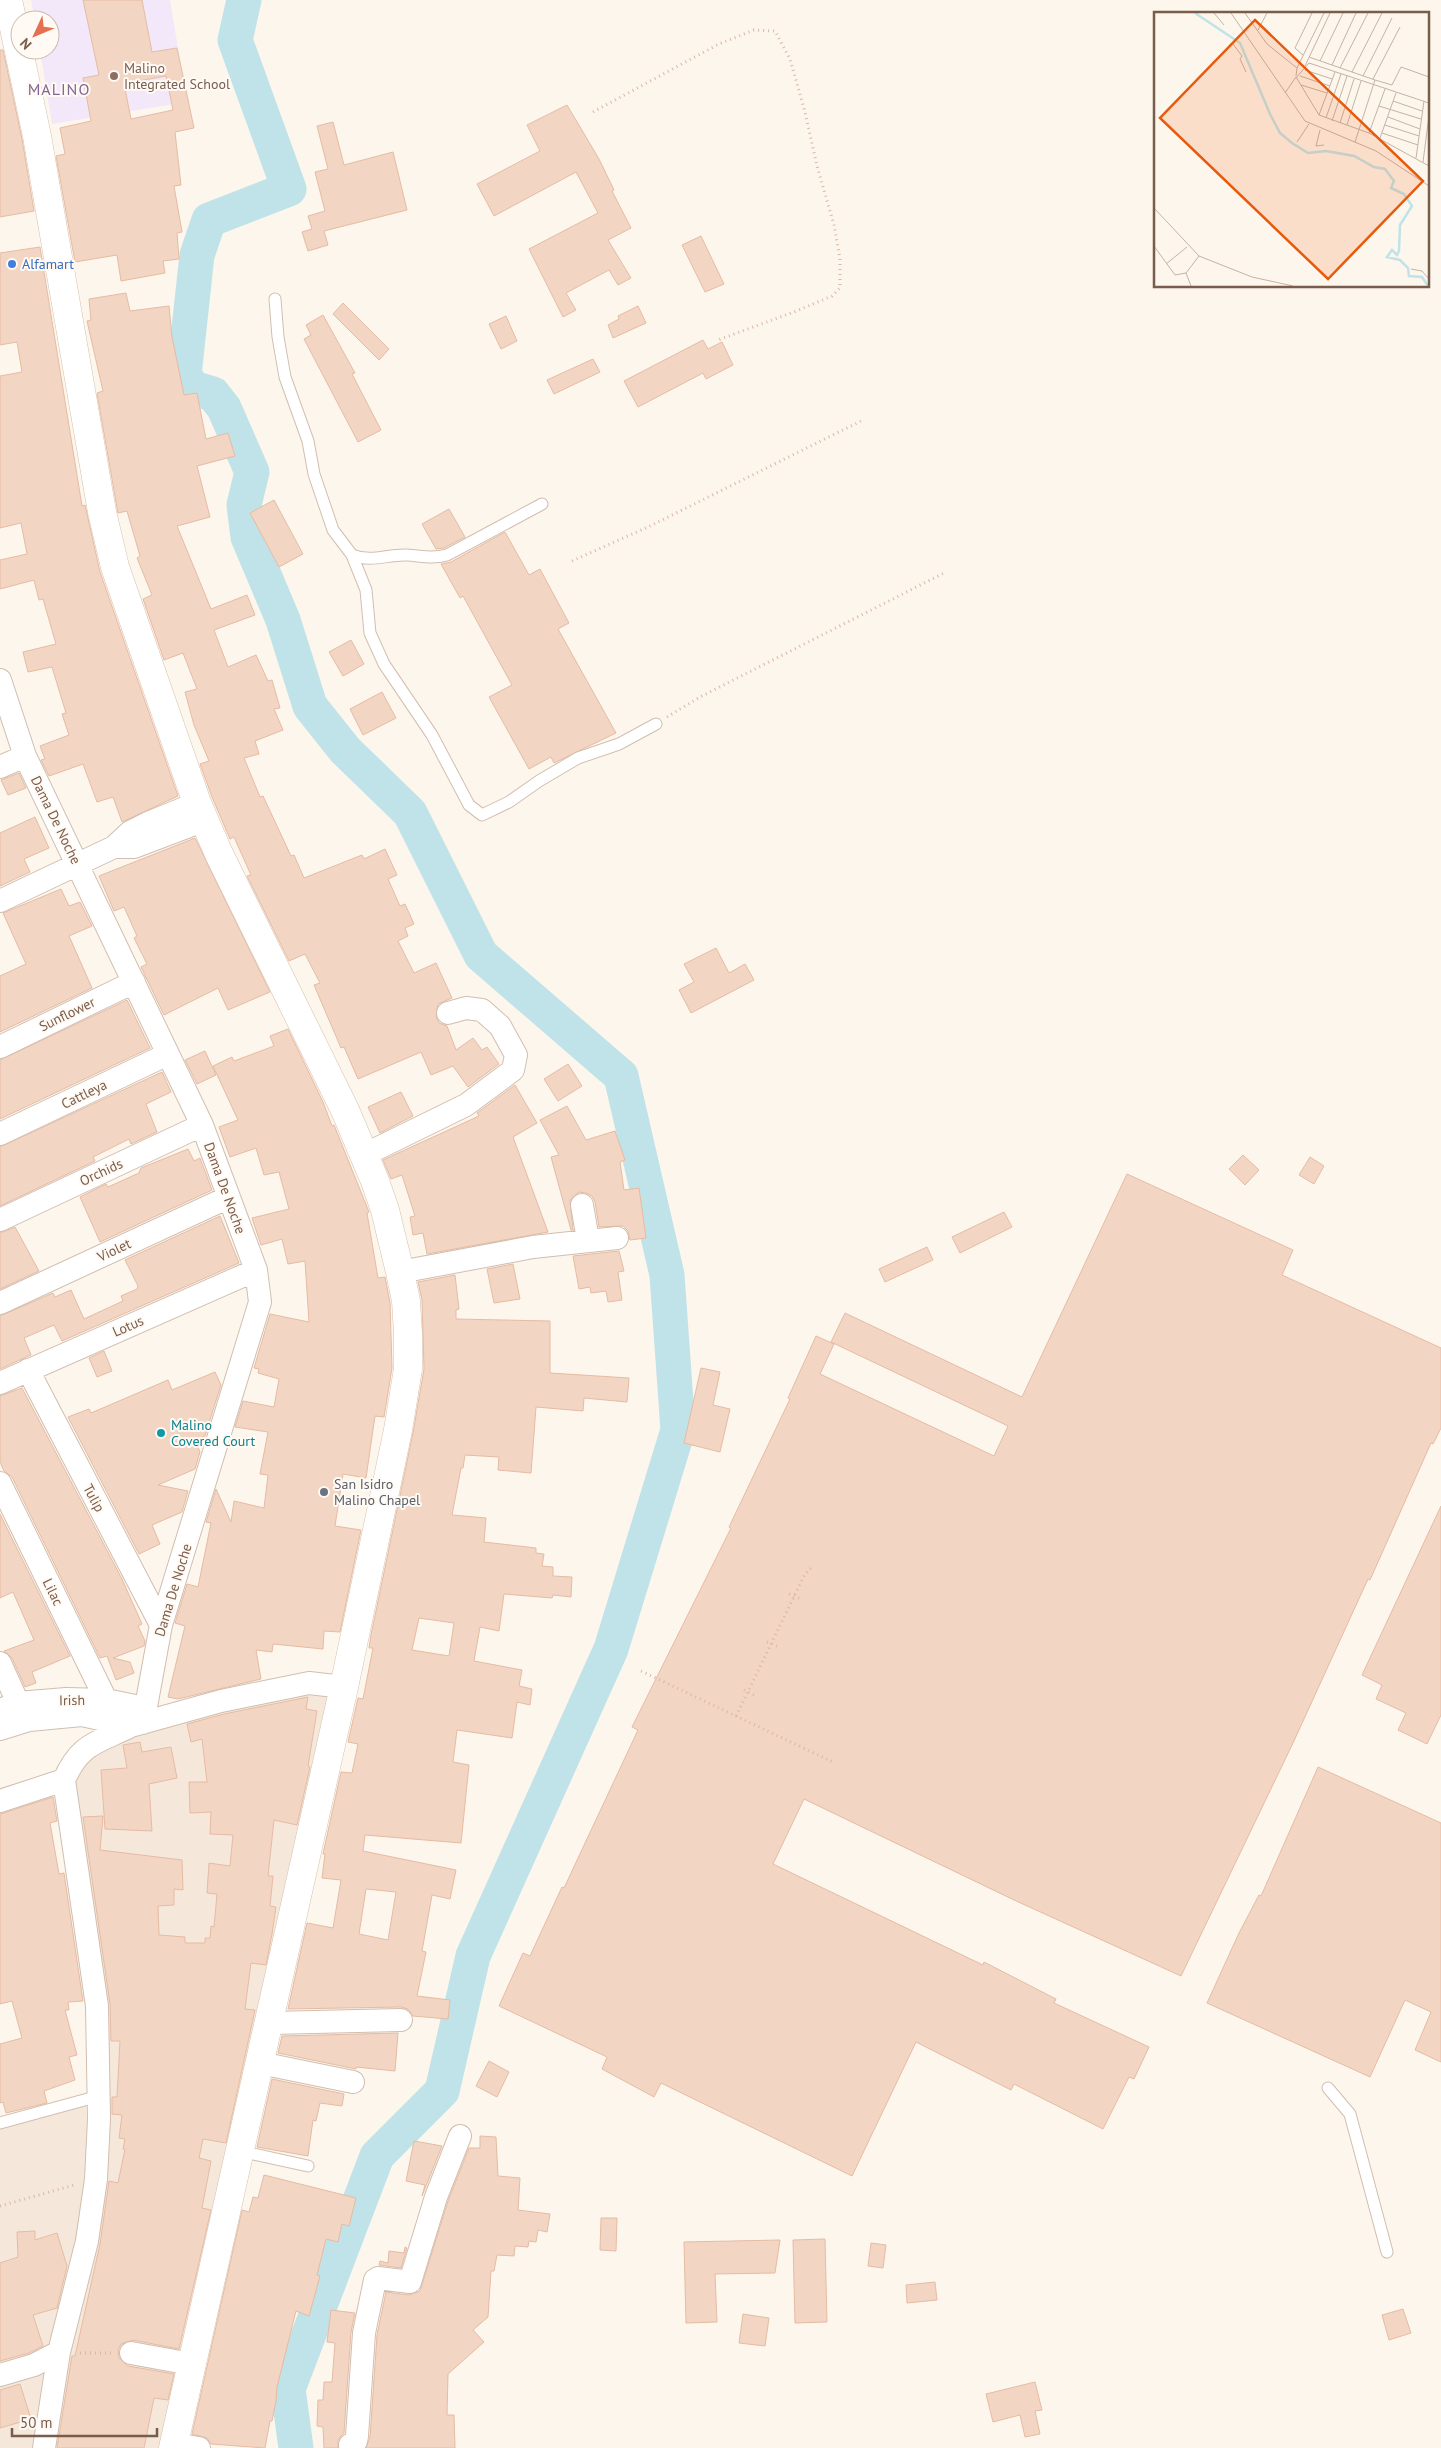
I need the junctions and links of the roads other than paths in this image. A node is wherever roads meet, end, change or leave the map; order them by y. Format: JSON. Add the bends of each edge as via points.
{"nodes":[{"id":1,"x":8,"y":0,"type":"edge"},
{"id":2,"x":275,"y":299,"type":"dead end"},
{"id":3,"x":542,"y":504,"type":"dead end"},
{"id":4,"x":352,"y":555,"type":"junction"},
{"id":5,"x":0,"y":680,"type":"edge"},
{"id":6,"x":656,"y":724,"type":"road end"},
{"id":7,"x":25,"y":756,"type":"junction"},
{"id":8,"x":0,"y":767,"type":"edge"},
{"id":9,"x":190,"y":816,"type":"junction"},
{"id":10,"x":78,"y":864,"type":"junction"},
{"id":11,"x":0,"y":901,"type":"edge"},
{"id":12,"x":134,"y":982,"type":"junction"},
{"id":13,"x":448,"y":1013,"type":"dead end"},
{"id":14,"x":0,"y":1047,"type":"edge"},
{"id":15,"x":168,"y":1054,"type":"junction"},
{"id":16,"x":202,"y":1125,"type":"junction"},
{"id":17,"x":0,"y":1134,"type":"edge"},
{"id":18,"x":364,"y":1155,"type":"junction"},
{"id":19,"x":229,"y":1197,"type":"junction"},
{"id":20,"x":582,"y":1205,"type":"dead end"},
{"id":21,"x":0,"y":1220,"type":"edge"},
{"id":22,"x":617,"y":1238,"type":"dead end"},
{"id":23,"x":588,"y":1240,"type":"junction"},
{"id":24,"x":256,"y":1270,"type":"junction"},
{"id":25,"x":400,"y":1272,"type":"junction"},
{"id":26,"x":0,"y":1304,"type":"edge"},
{"id":27,"x":28,"y":1370,"type":"junction"},
{"id":28,"x":0,"y":1383,"type":"edge"},
{"id":29,"x":0,"y":1483,"type":"edge"},
{"id":30,"x":161,"y":1626,"type":"junction"},
{"id":31,"x":0,"y":1663,"type":"edge"},
{"id":32,"x":344,"y":1687,"type":"junction"},
{"id":33,"x":106,"y":1700,"type":"junction"},
{"id":34,"x":9,"y":1706,"type":"edge"},
{"id":35,"x":140,"y":1719,"type":"junction"},
{"id":36,"x":0,"y":1729,"type":"edge"},
{"id":37,"x":64,"y":1780,"type":"junction"},
{"id":38,"x":0,"y":1801,"type":"edge"},
{"id":39,"x":401,"y":2020,"type":"dead end"},
{"id":40,"x":270,"y":2023,"type":"junction"},
{"id":41,"x":260,"y":2063,"type":"junction"},
{"id":42,"x":353,"y":2082,"type":"dead end"},
{"id":43,"x":1328,"y":2088,"type":"dead end"},
{"id":44,"x":99,"y":2096,"type":"junction"},
{"id":45,"x":0,"y":2123,"type":"edge"},
{"id":46,"x":460,"y":2136,"type":"dead end"},
{"id":47,"x":240,"y":2151,"type":"junction"},
{"id":48,"x":308,"y":2166,"type":"dead end"},
{"id":49,"x":1387,"y":2252,"type":"dead end"},
{"id":50,"x":59,"y":2352,"type":"junction"},
{"id":51,"x":131,"y":2354,"type":"road end"},
{"id":52,"x":191,"y":2364,"type":"junction"},
{"id":53,"x":0,"y":2375,"type":"edge"},
{"id":54,"x":350,"y":2445,"type":"dead end"},
{"id":55,"x":182,"y":2447,"type":"edge"},
{"id":56,"x":44,"y":2448,"type":"edge"}],
"edges":[{"from":1,"to":9,"type":"street","via":[[37,136],[102,512],[115,567]]},
{"from":2,"to":4,"type":"lane","via":[[284,377],[308,441],[314,474],[333,530]]},
{"from":3,"to":4,"type":"lane","via":[[447,554],[432,558],[405,555],[377,560]]},
{"from":4,"to":6,"type":"lane","via":[[366,590],[370,633],[384,664],[432,735],[469,805],[482,815],[509,802],[578,758],[619,744]]},
{"from":5,"to":7,"type":"street","name":"Dama De Noche"},
{"from":7,"to":8,"type":"street"},
{"from":7,"to":10,"type":"street","name":"Dama De Noche"},
{"from":9,"to":10,"type":"street","via":[[134,847],[114,846]]},
{"from":9,"to":18,"type":"street","via":[[345,1110]]},
{"from":10,"to":11,"type":"street"},
{"from":10,"to":12,"type":"street","name":"Dama De Noche"},
{"from":12,"to":14,"type":"street","name":"Sunflower"},
{"from":12,"to":15,"type":"street","name":"Dama De Noche"},
{"from":13,"to":18,"type":"street","via":[[466,1008],[482,1010],[500,1026],[516,1055],[513,1070],[466,1105]]},
{"from":15,"to":16,"type":"street","name":"Dama De Noche"},
{"from":15,"to":17,"type":"street","name":"Cattleya"},
{"from":16,"to":19,"type":"street","name":"Dama De Noche"},
{"from":16,"to":21,"type":"street","name":"Orchids"},
{"from":18,"to":25,"type":"street","via":[[385,1210]]},
{"from":19,"to":24,"type":"street","name":"Dama De Noche"},
{"from":19,"to":26,"type":"street","name":"Violet"},
{"from":20,"to":23,"type":"street"},
{"from":22,"to":23,"type":"street"},
{"from":23,"to":25,"type":"street"},
{"from":24,"to":27,"type":"street","name":"Lotus"},
{"from":24,"to":30,"type":"street","name":"Dama De Noche","via":[[260,1302]]},
{"from":25,"to":32,"type":"street","via":[[406,1301],[408,1369]]},
{"from":27,"to":28,"type":"street","name":"Lotus"},
{"from":27,"to":30,"type":"street","name":"Tulip"},
{"from":29,"to":33,"type":"street","name":"Lilac"},
{"from":30,"to":35,"type":"street","name":"Dama De Noche"},
{"from":31,"to":34,"type":"street"},
{"from":32,"to":35,"type":"street","via":[[309,1683]]},
{"from":32,"to":40,"type":"street"},
{"from":33,"to":34,"type":"street","name":"Irish","via":[[66,1699]]},
{"from":33,"to":35,"type":"street","name":"Irish"},
{"from":35,"to":36,"type":"street","via":[[82,1715],[29,1720]]},
{"from":35,"to":37,"type":"street","via":[[82,1750],[72,1761]]},
{"from":37,"to":38,"type":"street"},
{"from":37,"to":44,"type":"street","via":[[97,2006]]},
{"from":39,"to":40,"type":"street"},
{"from":40,"to":41,"type":"street"},
{"from":41,"to":42,"type":"street"},
{"from":41,"to":47,"type":"street"},
{"from":43,"to":49,"type":"lane","via":[[1350,2114]]},
{"from":44,"to":45,"type":"lane"},
{"from":44,"to":50,"type":"street","via":[[96,2179],[87,2241]]},
{"from":46,"to":54,"type":"street","via":[[436,2197],[410,2282],[375,2280],[364,2332],[357,2436]]},
{"from":47,"to":48,"type":"lane"},
{"from":47,"to":52,"type":"street"},
{"from":50,"to":53,"type":"street","via":[[34,2365]]},
{"from":50,"to":56,"type":"street"},
{"from":51,"to":52,"type":"street"},
{"from":52,"to":55,"type":"street"}]}
